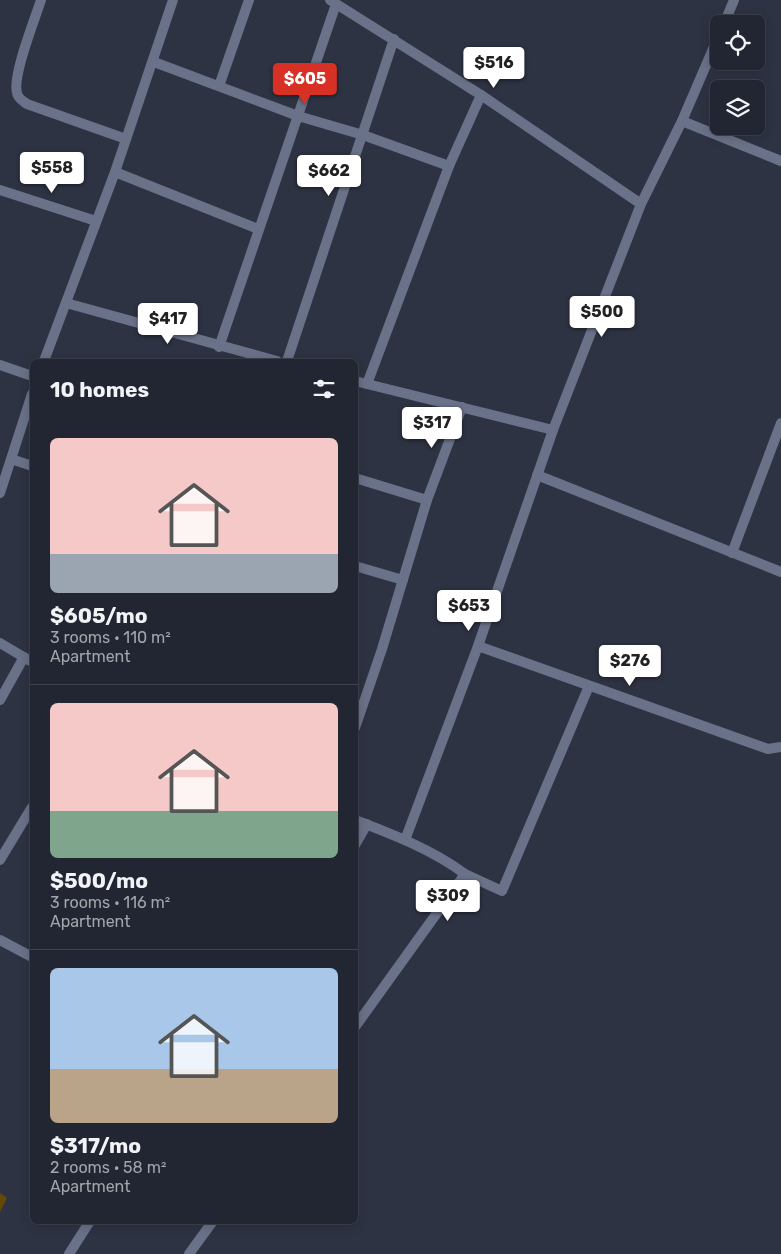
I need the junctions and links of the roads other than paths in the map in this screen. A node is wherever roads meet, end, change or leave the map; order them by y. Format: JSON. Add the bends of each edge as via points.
{"nodes":[{"id":1,"x":41,"y":0,"type":"edge"},
{"id":2,"x":173,"y":0,"type":"edge"},
{"id":3,"x":249,"y":0,"type":"edge"},
{"id":4,"x":734,"y":0,"type":"edge"},
{"id":5,"x":333,"y":2,"type":"edge"},
{"id":6,"x":728,"y":15,"type":"edge"},
{"id":7,"x":394,"y":39,"type":"junction"},
{"id":8,"x":710,"y":56,"type":"edge"},
{"id":9,"x":154,"y":62,"type":"junction"},
{"id":10,"x":220,"y":86,"type":"junction"},
{"id":11,"x":481,"y":95,"type":"junction"},
{"id":12,"x":298,"y":116,"type":"junction"},
{"id":13,"x":682,"y":121,"type":"junction"},
{"id":14,"x":363,"y":135,"type":"junction"},
{"id":15,"x":126,"y":139,"type":"junction"},
{"id":16,"x":781,"y":161,"type":"edge"},
{"id":17,"x":449,"y":166,"type":"junction"},
{"id":18,"x":115,"y":172,"type":"junction"},
{"id":19,"x":0,"y":190,"type":"edge"},
{"id":20,"x":641,"y":204,"type":"junction"},
{"id":21,"x":96,"y":221,"type":"junction"},
{"id":22,"x":258,"y":229,"type":"junction"},
{"id":23,"x":66,"y":303,"type":"junction"},
{"id":24,"x":219,"y":347,"type":"junction"},
{"id":25,"x":45,"y":359,"type":"edge"},
{"id":26,"x":268,"y":359,"type":"edge"},
{"id":27,"x":287,"y":359,"type":"edge"},
{"id":28,"x":0,"y":365,"type":"edge"},
{"id":29,"x":30,"y":375,"type":"edge"},
{"id":30,"x":358,"y":382,"type":"edge"},
{"id":31,"x":367,"y":384,"type":"junction"},
{"id":32,"x":30,"y":400,"type":"edge"},
{"id":33,"x":462,"y":407,"type":"junction"},
{"id":34,"x":781,"y":423,"type":"edge"},
{"id":35,"x":553,"y":430,"type":"junction"},
{"id":36,"x":11,"y":459,"type":"junction"},
{"id":37,"x":30,"y":465,"type":"edge"},
{"id":38,"x":537,"y":475,"type":"junction"},
{"id":39,"x":358,"y":479,"type":"edge"},
{"id":40,"x":0,"y":493,"type":"edge"},
{"id":41,"x":427,"y":500,"type":"junction"},
{"id":42,"x":732,"y":552,"type":"junction"},
{"id":43,"x":358,"y":567,"type":"edge"},
{"id":44,"x":781,"y":572,"type":"edge"},
{"id":45,"x":403,"y":580,"type":"junction"},
{"id":46,"x":0,"y":643,"type":"edge"},
{"id":47,"x":478,"y":646,"type":"junction"},
{"id":48,"x":28,"y":660,"type":"edge"},
{"id":49,"x":589,"y":686,"type":"junction"},
{"id":50,"x":0,"y":700,"type":"edge"},
{"id":51,"x":358,"y":719,"type":"edge"},
{"id":52,"x":781,"y":747,"type":"edge"},
{"id":53,"x":30,"y":810,"type":"edge"},
{"id":54,"x":358,"y":821,"type":"edge"},
{"id":55,"x":367,"y":824,"type":"junction"},
{"id":56,"x":358,"y":840,"type":"edge"},
{"id":57,"x":405,"y":840,"type":"junction"},
{"id":58,"x":0,"y":860,"type":"edge"},
{"id":59,"x":465,"y":874,"type":"junction"},
{"id":60,"x":0,"y":940,"type":"edge"},
{"id":61,"x":30,"y":956,"type":"edge"},
{"id":62,"x":358,"y":1023,"type":"edge"},
{"id":63,"x":88,"y":1224,"type":"edge"},
{"id":64,"x":211,"y":1224,"type":"edge"},
{"id":65,"x":69,"y":1254,"type":"edge"},
{"id":66,"x":189,"y":1254,"type":"edge"}],
"edges":[{"from":1,"to":15,"type":"street","via":[[17,75],[20,99]]},
{"from":2,"to":9,"type":"street"},
{"from":3,"to":10,"type":"street"},
{"from":4,"to":6,"type":"street"},
{"from":5,"to":7,"type":"street"},
{"from":5,"to":12,"type":"street"},
{"from":7,"to":11,"type":"street"},
{"from":7,"to":14,"type":"street"},
{"from":8,"to":13,"type":"street"},
{"from":9,"to":10,"type":"street"},
{"from":9,"to":15,"type":"street"},
{"from":10,"to":12,"type":"street"},
{"from":11,"to":17,"type":"street"},
{"from":11,"to":20,"type":"street"},
{"from":12,"to":14,"type":"street"},
{"from":12,"to":22,"type":"street"},
{"from":13,"to":16,"type":"street"},
{"from":13,"to":20,"type":"street"},
{"from":14,"to":17,"type":"street"},
{"from":14,"to":27,"type":"street"},
{"from":15,"to":18,"type":"street"},
{"from":17,"to":31,"type":"street"},
{"from":18,"to":21,"type":"street"},
{"from":18,"to":22,"type":"street"},
{"from":19,"to":21,"type":"street"},
{"from":20,"to":35,"type":"street"},
{"from":21,"to":23,"type":"street"},
{"from":22,"to":24,"type":"street"},
{"from":23,"to":24,"type":"street"},
{"from":23,"to":25,"type":"street"},
{"from":24,"to":26,"type":"street"},
{"from":28,"to":29,"type":"street"},
{"from":30,"to":31,"type":"street"},
{"from":31,"to":33,"type":"street"},
{"from":32,"to":36,"type":"street"},
{"from":33,"to":35,"type":"street"},
{"from":33,"to":41,"type":"street"},
{"from":34,"to":42,"type":"street"},
{"from":35,"to":38,"type":"street"},
{"from":36,"to":37,"type":"street"},
{"from":36,"to":40,"type":"street"},
{"from":38,"to":42,"type":"street"},
{"from":38,"to":47,"type":"street"},
{"from":39,"to":41,"type":"street"},
{"from":41,"to":45,"type":"street"},
{"from":42,"to":44,"type":"street"},
{"from":43,"to":45,"type":"street"},
{"from":45,"to":51,"type":"street"},
{"from":46,"to":48,"type":"street"},
{"from":47,"to":49,"type":"street"},
{"from":47,"to":57,"type":"street"},
{"from":48,"to":50,"type":"street"},
{"from":49,"to":52,"type":"street","via":[[768,749]]},
{"from":49,"to":59,"type":"street","via":[[502,891]]},
{"from":53,"to":58,"type":"street"},
{"from":54,"to":55,"type":"street"},
{"from":55,"to":56,"type":"street"},
{"from":55,"to":57,"type":"street"},
{"from":57,"to":59,"type":"street"},
{"from":59,"to":62,"type":"street"},
{"from":60,"to":61,"type":"street"},
{"from":63,"to":65,"type":"street"},
{"from":64,"to":66,"type":"street"}]}
